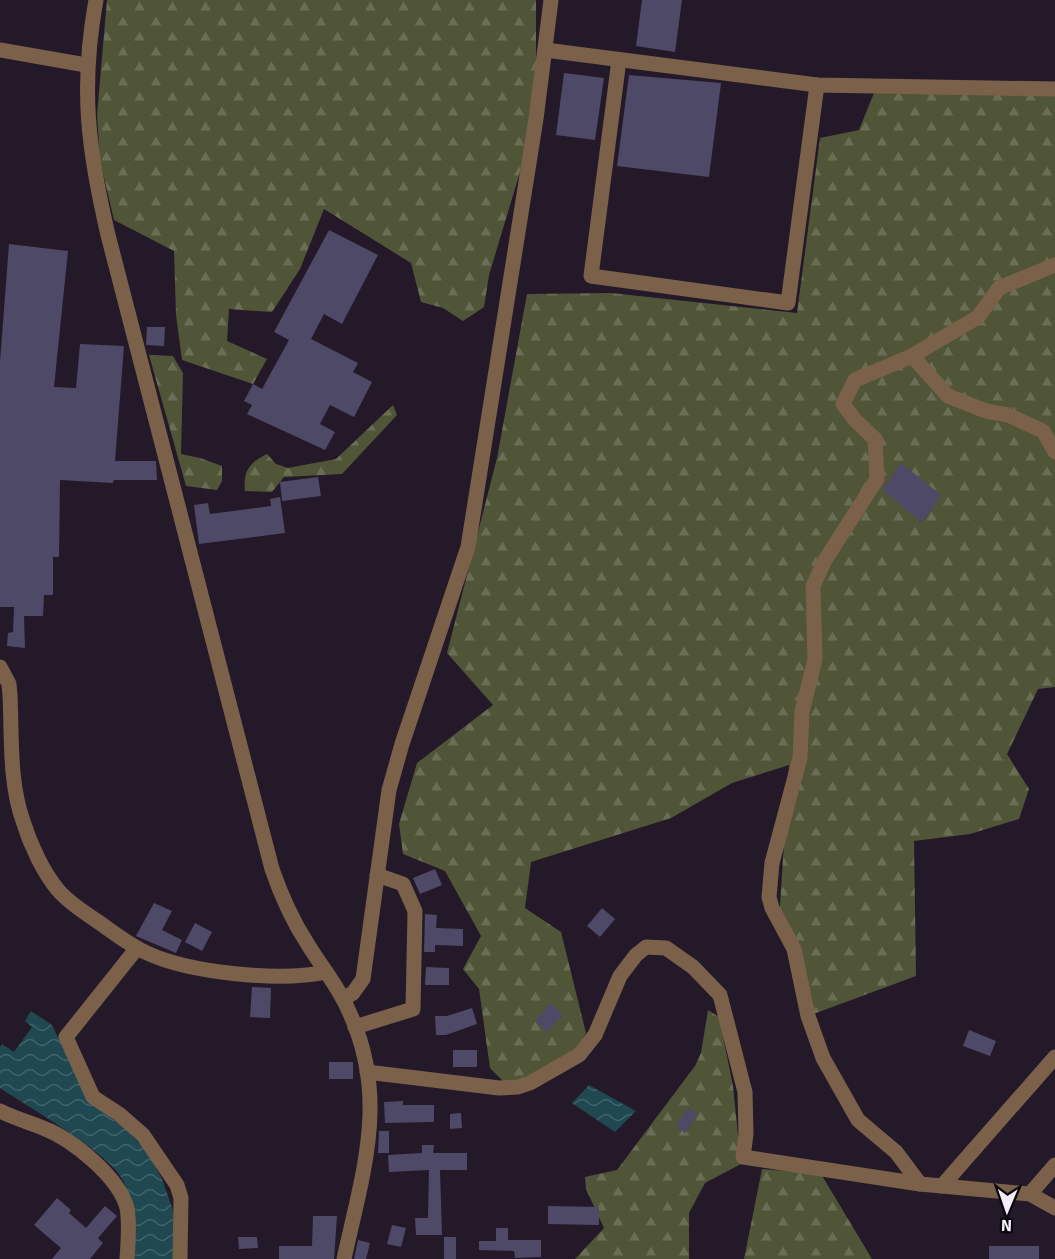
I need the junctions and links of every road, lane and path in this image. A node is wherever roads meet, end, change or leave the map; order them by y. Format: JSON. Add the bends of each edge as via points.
{"nodes":[{"id":1,"x":96,"y":0,"type":"edge"},
{"id":2,"x":551,"y":0,"type":"edge"},
{"id":3,"x":0,"y":50,"type":"edge"},
{"id":4,"x":545,"y":50,"type":"junction"},
{"id":5,"x":620,"y":60,"type":"junction"},
{"id":6,"x":86,"y":65,"type":"junction"},
{"id":7,"x":817,"y":85,"type":"junction"},
{"id":8,"x":1055,"y":89,"type":"edge"},
{"id":9,"x":1055,"y":264,"type":"edge"},
{"id":10,"x":912,"y":356,"type":"junction"},
{"id":11,"x":1055,"y":452,"type":"edge"},
{"id":12,"x":0,"y":667,"type":"edge"},
{"id":13,"x":377,"y":875,"type":"junction"},
{"id":14,"x":137,"y":948,"type":"junction"},
{"id":15,"x":326,"y":972,"type":"junction"},
{"id":16,"x":343,"y":999,"type":"junction"},
{"id":17,"x":356,"y":1027,"type":"junction"},
{"id":18,"x":1055,"y":1057,"type":"edge"},
{"id":19,"x":367,"y":1072,"type":"junction"},
{"id":20,"x":0,"y":1111,"type":"edge"},
{"id":21,"x":1055,"y":1165,"type":"edge"},
{"id":22,"x":920,"y":1184,"type":"junction"},
{"id":23,"x":942,"y":1186,"type":"junction"},
{"id":24,"x":1030,"y":1194,"type":"junction"},
{"id":25,"x":1055,"y":1208,"type":"edge"},
{"id":26,"x":127,"y":1259,"type":"edge"},
{"id":27,"x":180,"y":1259,"type":"edge"},
{"id":28,"x":344,"y":1259,"type":"edge"}],
"edges":[{"from":1,"to":6,"type":"street"},
{"from":2,"to":4,"type":"street"},
{"from":3,"to":6,"type":"street"},
{"from":4,"to":5,"type":"street"},
{"from":4,"to":13,"type":"street","via":[[468,547],[402,744],[390,790]]},
{"from":5,"to":7,"type":"street"},
{"from":5,"to":7,"type":"street","via":[[591,276],[788,303]]},
{"from":6,"to":15,"type":"street","via":[[89,140],[105,224],[268,854],[290,914]]},
{"from":7,"to":8,"type":"street"},
{"from":9,"to":10,"type":"street","via":[[999,288],[978,317]]},
{"from":10,"to":11,"type":"street","via":[[948,396],[1043,431]]},
{"from":10,"to":22,"type":"street","via":[[855,380],[843,404],[875,439],[877,479],[825,560],[813,586],[815,658],[802,712],[800,758],[772,863],[769,897],[794,949],[808,1016],[823,1058],[858,1120],[896,1152]]},
{"from":12,"to":14,"type":"street","via":[[9,684],[16,797],[31,843],[64,897]]},
{"from":13,"to":16,"type":"street","via":[[363,979]]},
{"from":13,"to":17,"type":"street","via":[[403,884],[415,911],[413,1009]]},
{"from":14,"to":15,"type":"street","via":[[159,958],[223,972],[306,976]]},
{"from":14,"to":27,"type":"street","via":[[66,1037],[93,1097],[142,1135],[177,1185],[181,1198]]},
{"from":15,"to":16,"type":"street"},
{"from":16,"to":17,"type":"street"},
{"from":17,"to":19,"type":"street"},
{"from":18,"to":23,"type":"street"},
{"from":19,"to":22,"type":"street","via":[[499,1088],[530,1083],[584,1049],[595,1035],[620,976],[636,955],[646,947],[666,948],[693,967],[720,994],[745,1092],[743,1156]]},
{"from":19,"to":28,"type":"street","via":[[370,1137]]},
{"from":20,"to":26,"type":"street","via":[[46,1130],[90,1158],[114,1182],[128,1215]]},
{"from":21,"to":24,"type":"street"},
{"from":22,"to":23,"type":"street"},
{"from":23,"to":24,"type":"street"},
{"from":24,"to":25,"type":"street"}]}
